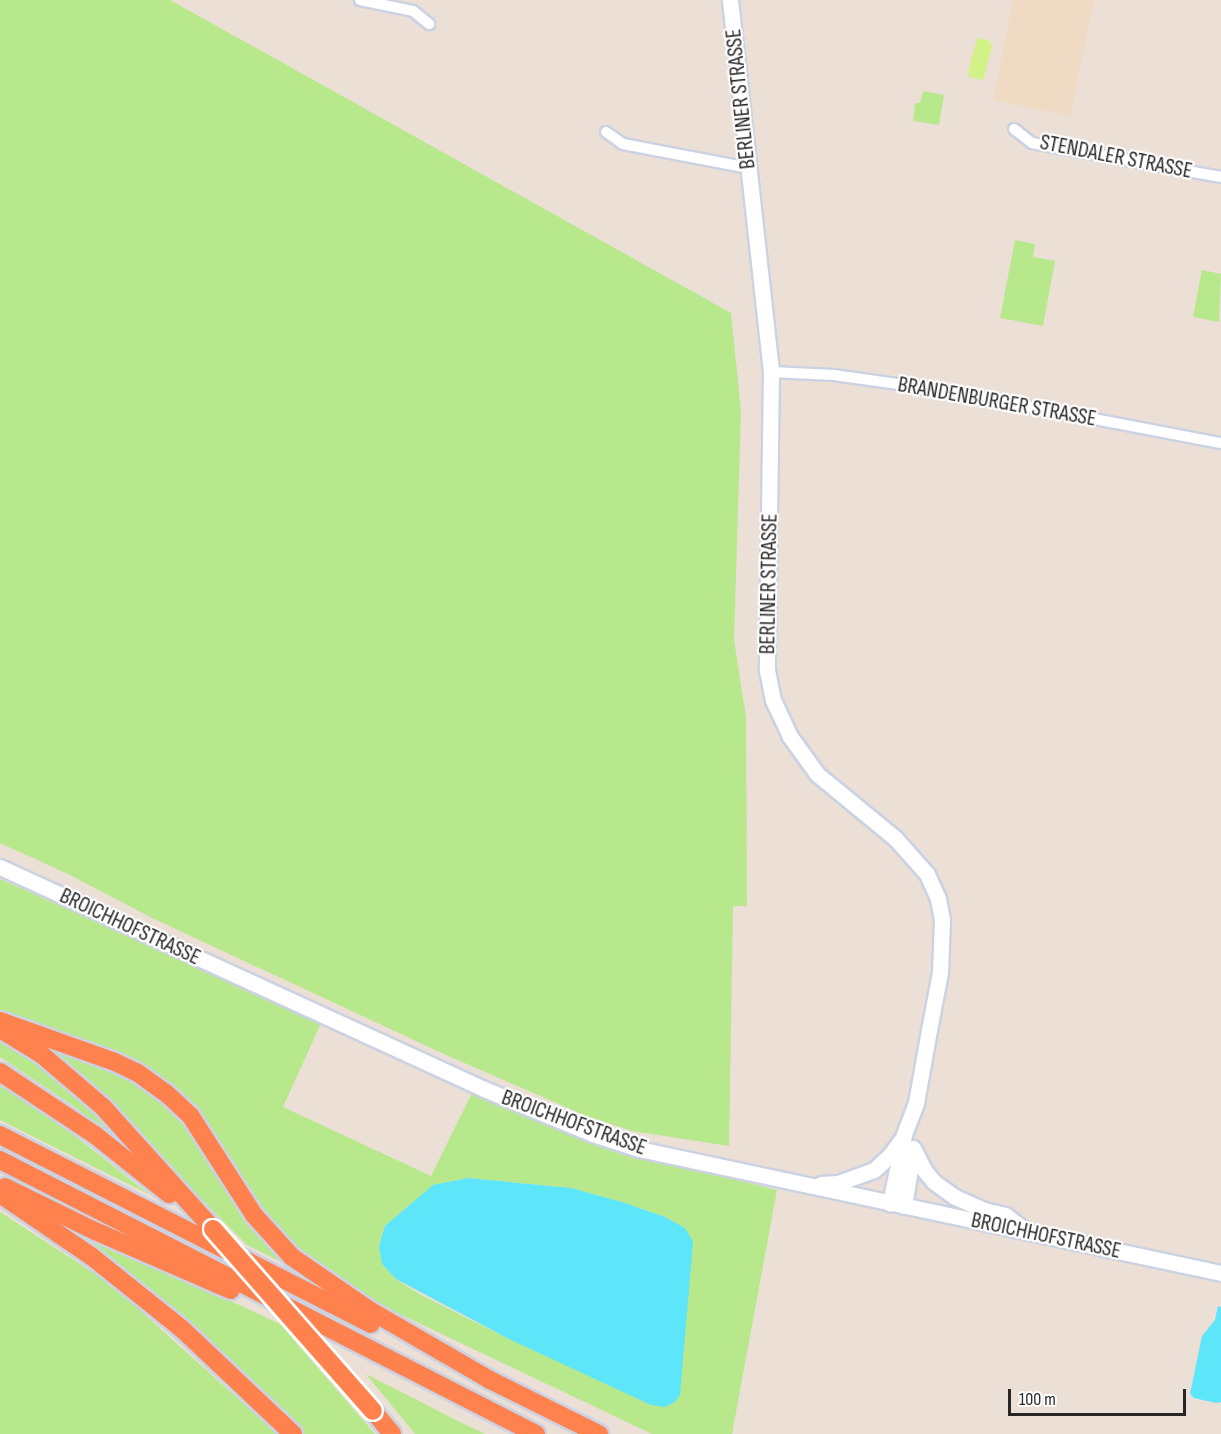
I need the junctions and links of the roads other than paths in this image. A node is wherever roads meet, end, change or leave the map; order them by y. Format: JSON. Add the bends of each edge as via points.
{"nodes":[{"id":1,"x":360,"y":0,"type":"edge"},
{"id":2,"x":730,"y":0,"type":"edge"},
{"id":3,"x":429,"y":24,"type":"dead end"},
{"id":4,"x":1014,"y":129,"type":"dead end"},
{"id":5,"x":606,"y":132,"type":"dead end"},
{"id":6,"x":749,"y":168,"type":"junction"},
{"id":7,"x":1221,"y":177,"type":"edge"},
{"id":8,"x":771,"y":372,"type":"junction"},
{"id":9,"x":1221,"y":443,"type":"edge"},
{"id":10,"x":0,"y":867,"type":"edge"},
{"id":11,"x":0,"y":1021,"type":"edge"},
{"id":12,"x":0,"y":1029,"type":"edge"},
{"id":13,"x":0,"y":1072,"type":"edge"},
{"id":14,"x":916,"y":1103,"type":"junction"},
{"id":15,"x":0,"y":1135,"type":"edge"},
{"id":16,"x":904,"y":1135,"type":"junction"},
{"id":17,"x":913,"y":1148,"type":"junction"},
{"id":18,"x":0,"y":1160,"type":"edge"},
{"id":19,"x":0,"y":1185,"type":"edge"},
{"id":20,"x":808,"y":1185,"type":"junction"},
{"id":21,"x":0,"y":1194,"type":"edge"},
{"id":22,"x":897,"y":1205,"type":"junction"},
{"id":23,"x":213,"y":1229,"type":"junction"},
{"id":24,"x":1024,"y":1230,"type":"junction"},
{"id":25,"x":1221,"y":1260,"type":"edge"},
{"id":26,"x":1193,"y":1267,"type":"junction"},
{"id":27,"x":1221,"y":1273,"type":"edge"},
{"id":28,"x":326,"y":1326,"type":"junction"},
{"id":29,"x":490,"y":1380,"type":"junction"},
{"id":30,"x":293,"y":1434,"type":"edge"},
{"id":31,"x":392,"y":1434,"type":"edge"},
{"id":32,"x":536,"y":1434,"type":"edge"},
{"id":33,"x":599,"y":1434,"type":"edge"}],
"edges":[{"from":1,"to":3,"type":"street","via":[[413,11]]},
{"from":2,"to":6,"type":"street","name":"BERLINER STRASSE"},
{"from":4,"to":7,"type":"street","name":"STENDALER STRASSE","via":[[1032,142]]},
{"from":5,"to":6,"type":"street","via":[[623,144]]},
{"from":6,"to":8,"type":"street","name":"BERLINER STRASSE"},
{"from":8,"to":9,"type":"street","name":"BRANDENBURGER STRASSE","via":[[834,375],[953,392]]},
{"from":8,"to":14,"type":"street","name":"BERLINER STRASSE","via":[[767,670],[773,700],[789,735],[817,774],[909,852],[927,874],[938,899],[942,920],[940,972]]},
{"from":10,"to":20,"type":"street","name":"BROICHHOFSTRASSE","via":[[554,1119],[639,1149]]},
{"from":11,"to":29,"type":"highway","via":[[115,1062],[166,1093],[190,1115],[254,1215],[292,1257],[371,1311]]},
{"from":12,"to":23,"type":"highway","via":[[41,1054],[102,1107]]},
{"from":13,"to":23,"type":"highway","via":[[95,1135]]},
{"from":14,"to":16,"type":"street","name":"BERLINER STRASSE"},
{"from":14,"to":17,"type":"street","name":"BERLINER STRASSE"},
{"from":15,"to":29,"type":"highway","via":[[357,1317]]},
{"from":16,"to":20,"type":"street","via":[[874,1170],[838,1183]]},
{"from":16,"to":22,"type":"street","name":"BERLINER STRASSE"},
{"from":17,"to":22,"type":"street","name":"BERLINER STRASSE"},
{"from":17,"to":24,"type":"street","via":[[934,1182],[956,1197],[1005,1215]]},
{"from":18,"to":28,"type":"highway"},
{"from":19,"to":28,"type":"highway","via":[[274,1310]]},
{"from":20,"to":22,"type":"street","name":"BROICHHOFSTRASSE"},
{"from":21,"to":30,"type":"highway","via":[[91,1256],[182,1329]]},
{"from":22,"to":24,"type":"street","name":"BROICHHOFSTRASSE"},
{"from":23,"to":31,"type":"highway","bridge":true},
{"from":24,"to":26,"type":"street","name":"BROICHHOFSTRASSE"},
{"from":25,"to":26,"type":"street"},
{"from":26,"to":27,"type":"street","name":"BROICHHOFSTRASSE"},
{"from":28,"to":32,"type":"highway"},
{"from":29,"to":33,"type":"highway"}]}
